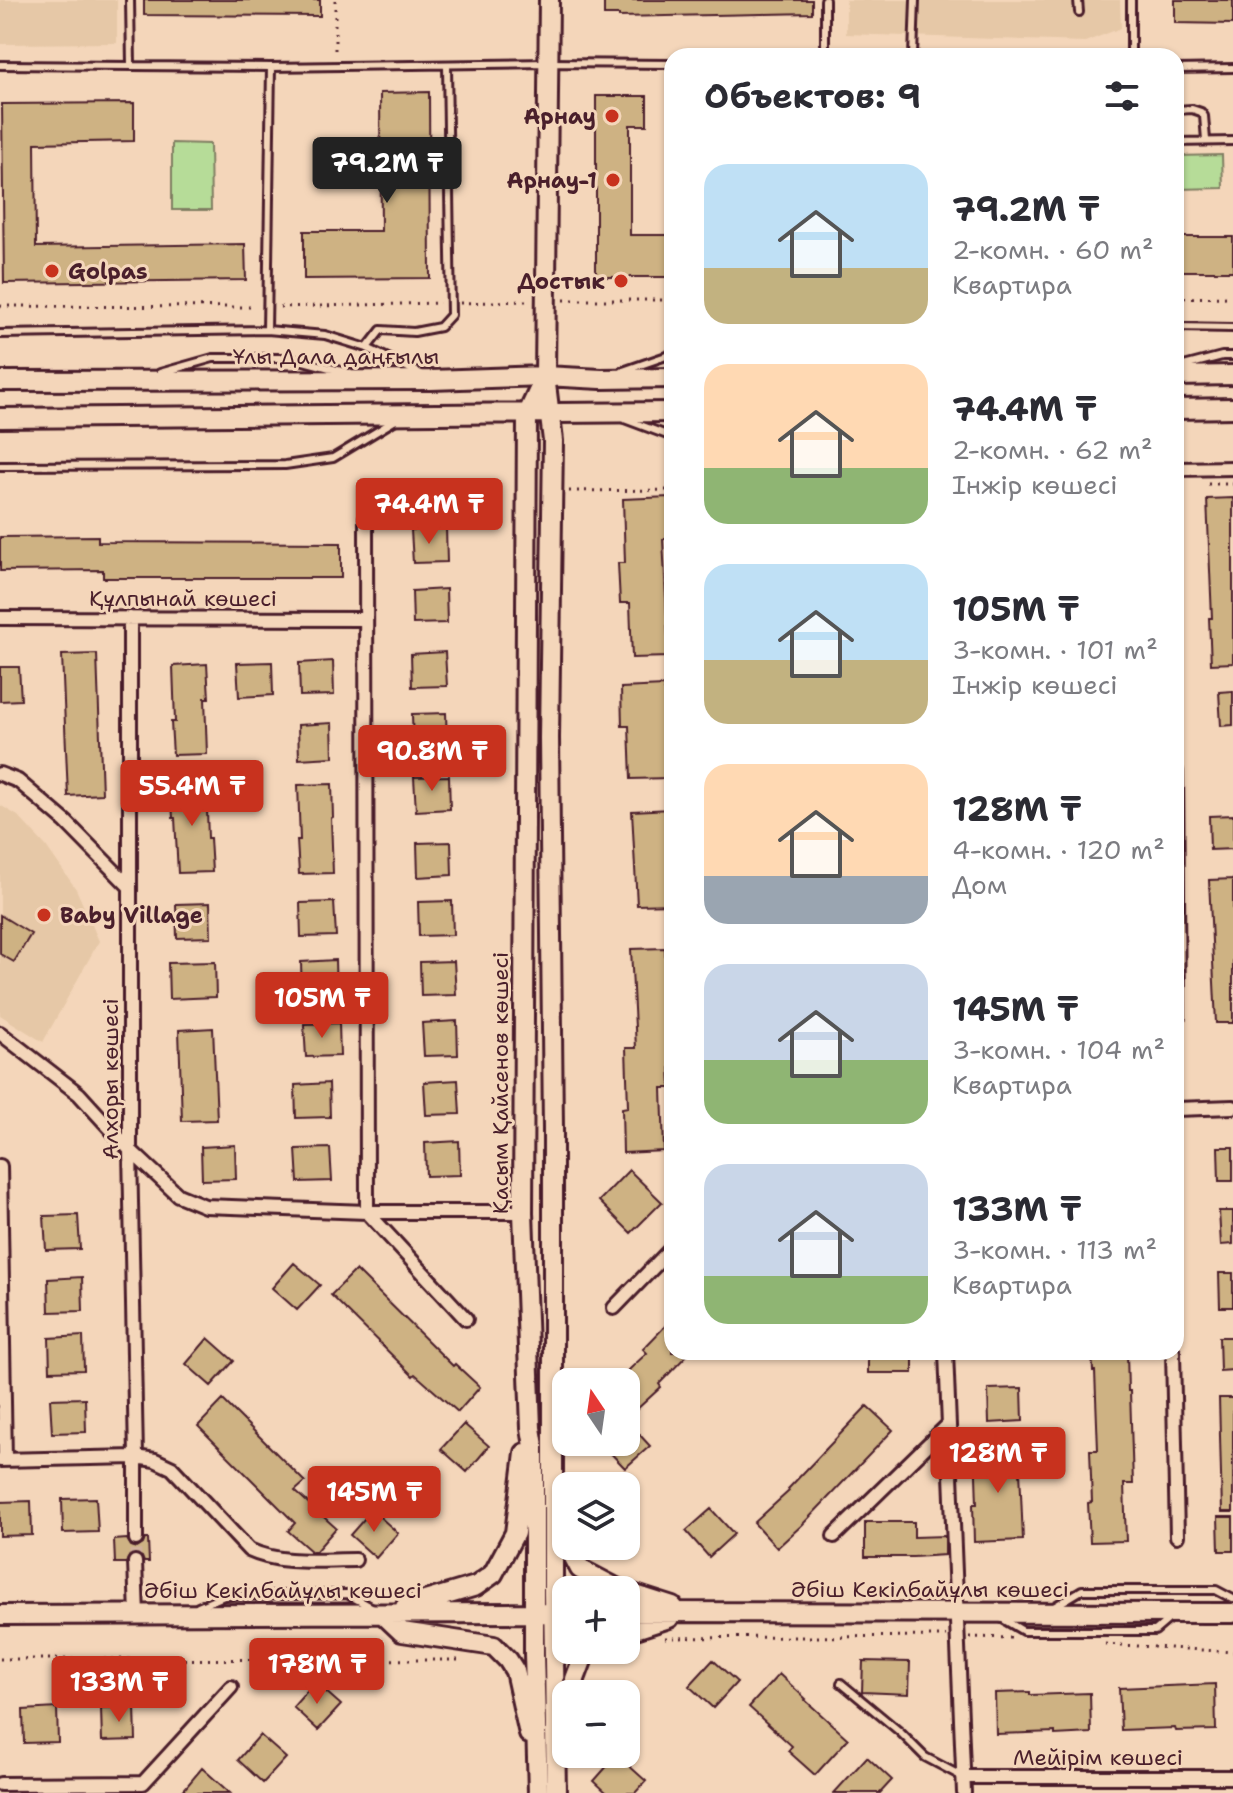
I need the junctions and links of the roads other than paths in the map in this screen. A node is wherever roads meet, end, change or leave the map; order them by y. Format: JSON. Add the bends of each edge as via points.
{"nodes":[{"id":1,"x":130,"y":0,"type":"edge"},
{"id":2,"x":549,"y":0,"type":"edge"},
{"id":3,"x":825,"y":0,"type":"edge"},
{"id":4,"x":915,"y":0,"type":"edge"},
{"id":5,"x":1078,"y":0,"type":"edge"},
{"id":6,"x":1131,"y":0,"type":"edge"},
{"id":7,"x":1079,"y":12,"type":"dead end"},
{"id":8,"x":825,"y":48,"type":"edge"},
{"id":9,"x":913,"y":48,"type":"edge"},
{"id":10,"x":1131,"y":48,"type":"edge"},
{"id":11,"x":548,"y":63,"type":"junction"},
{"id":12,"x":664,"y":64,"type":"edge"},
{"id":13,"x":0,"y":65,"type":"edge"},
{"id":14,"x":131,"y":65,"type":"junction"},
{"id":15,"x":447,"y":66,"type":"junction"},
{"id":16,"x":271,"y":67,"type":"junction"},
{"id":17,"x":1233,"y":68,"type":"edge"},
{"id":18,"x":1184,"y":69,"type":"edge"},
{"id":19,"x":1184,"y":110,"type":"edge"},
{"id":20,"x":1206,"y":140,"type":"junction"},
{"id":21,"x":1184,"y":141,"type":"edge"},
{"id":22,"x":1233,"y":141,"type":"edge"},
{"id":23,"x":1184,"y":327,"type":"edge"},
{"id":24,"x":1233,"y":328,"type":"edge"},
{"id":25,"x":267,"y":330,"type":"junction"},
{"id":26,"x":0,"y":334,"type":"edge"},
{"id":27,"x":367,"y":348,"type":"junction"},
{"id":28,"x":1233,"y":356,"type":"edge"},
{"id":29,"x":664,"y":357,"type":"edge"},
{"id":30,"x":1184,"y":366,"type":"edge"},
{"id":31,"x":1233,"y":375,"type":"edge"},
{"id":32,"x":545,"y":376,"type":"junction"},
{"id":33,"x":1184,"y":376,"type":"edge"},
{"id":34,"x":664,"y":378,"type":"edge"},
{"id":35,"x":601,"y":379,"type":"junction"},
{"id":36,"x":431,"y":380,"type":"junction"},
{"id":37,"x":0,"y":381,"type":"edge"},
{"id":38,"x":1233,"y":408,"type":"edge"},
{"id":39,"x":1184,"y":409,"type":"edge"},
{"id":40,"x":664,"y":412,"type":"edge"},
{"id":41,"x":550,"y":413,"type":"junction"},
{"id":42,"x":606,"y":413,"type":"junction"},
{"id":43,"x":403,"y":415,"type":"junction"},
{"id":44,"x":527,"y":415,"type":"junction"},
{"id":45,"x":0,"y":418,"type":"edge"},
{"id":46,"x":664,"y":432,"type":"edge"},
{"id":47,"x":0,"y":466,"type":"edge"},
{"id":48,"x":1233,"y":468,"type":"edge"},
{"id":49,"x":1184,"y":469,"type":"edge"},
{"id":50,"x":366,"y":518,"type":"dead end"},
{"id":51,"x":0,"y":618,"type":"edge"},
{"id":52,"x":130,"y":618,"type":"junction"},
{"id":53,"x":366,"y":619,"type":"junction"},
{"id":54,"x":0,"y":774,"type":"edge"},
{"id":55,"x":130,"y":887,"type":"junction"},
{"id":56,"x":0,"y":1033,"type":"edge"},
{"id":57,"x":1233,"y":1107,"type":"edge"},
{"id":58,"x":1184,"y":1109,"type":"edge"},
{"id":59,"x":130,"y":1150,"type":"junction"},
{"id":60,"x":0,"y":1166,"type":"edge"},
{"id":61,"x":367,"y":1212,"type":"junction"},
{"id":62,"x":523,"y":1212,"type":"junction"},
{"id":63,"x":664,"y":1256,"type":"edge"},
{"id":64,"x":614,"y":1308,"type":"dead end"},
{"id":65,"x":466,"y":1319,"type":"dead end"},
{"id":66,"x":946,"y":1360,"type":"edge"},
{"id":67,"x":1173,"y":1360,"type":"edge"},
{"id":68,"x":553,"y":1368,"type":"edge"},
{"id":69,"x":948,"y":1425,"type":"junction"},
{"id":70,"x":531,"y":1428,"type":"junction"},
{"id":71,"x":553,"y":1456,"type":"edge"},
{"id":72,"x":136,"y":1457,"type":"junction"},
{"id":73,"x":3,"y":1460,"type":"edge"},
{"id":74,"x":834,"y":1536,"type":"dead end"},
{"id":75,"x":1177,"y":1536,"type":"dead end"},
{"id":76,"x":136,"y":1539,"type":"tunnel mouth"},
{"id":77,"x":355,"y":1560,"type":"dead end"},
{"id":78,"x":575,"y":1560,"type":"edge"},
{"id":79,"x":135,"y":1562,"type":"tunnel mouth"},
{"id":80,"x":552,"y":1576,"type":"edge"},
{"id":81,"x":593,"y":1576,"type":"edge"},
{"id":82,"x":640,"y":1596,"type":"edge"},
{"id":83,"x":1233,"y":1599,"type":"edge"},
{"id":84,"x":640,"y":1612,"type":"edge"},
{"id":85,"x":691,"y":1612,"type":"junction"},
{"id":86,"x":552,"y":1613,"type":"edge"},
{"id":87,"x":955,"y":1613,"type":"junction"},
{"id":88,"x":990,"y":1613,"type":"junction"},
{"id":89,"x":1044,"y":1613,"type":"junction"},
{"id":90,"x":1176,"y":1613,"type":"junction"},
{"id":91,"x":1233,"y":1613,"type":"edge"},
{"id":92,"x":383,"y":1614,"type":"junction"},
{"id":93,"x":0,"y":1615,"type":"edge"},
{"id":94,"x":137,"y":1615,"type":"junction"},
{"id":95,"x":640,"y":1628,"type":"edge"},
{"id":96,"x":553,"y":1664,"type":"edge"},
{"id":97,"x":841,"y":1683,"type":"dead end"},
{"id":98,"x":231,"y":1687,"type":"dead end"},
{"id":99,"x":537,"y":1764,"type":"junction"},
{"id":100,"x":963,"y":1777,"type":"junction"},
{"id":101,"x":1233,"y":1777,"type":"edge"},
{"id":102,"x":0,"y":1784,"type":"edge"},
{"id":103,"x":556,"y":1784,"type":"edge"},
{"id":104,"x":538,"y":1793,"type":"edge"},
{"id":105,"x":964,"y":1793,"type":"edge"}],
"edges":[{"from":1,"to":14,"type":"lane"},
{"from":2,"to":11,"type":"street","name":"Қасым Қайсенов көшесі"},
{"from":3,"to":8,"type":"lane"},
{"from":4,"to":9,"type":"lane"},
{"from":5,"to":7,"type":"lane"},
{"from":6,"to":10,"type":"lane"},
{"from":11,"to":12,"type":"lane"},
{"from":11,"to":15,"type":"lane"},
{"from":11,"to":32,"type":"street","name":"Қасым Қайсенов көшесі"},
{"from":13,"to":14,"type":"lane"},
{"from":14,"to":16,"type":"lane"},
{"from":15,"to":16,"type":"lane"},
{"from":15,"to":27,"type":"lane","via":[[451,315],[440,327],[381,330]]},
{"from":16,"to":25,"type":"lane"},
{"from":17,"to":18,"type":"lane"},
{"from":19,"to":20,"type":"lane","via":[[1204,116]]},
{"from":20,"to":21,"type":"lane"},
{"from":20,"to":22,"type":"lane"},
{"from":23,"to":24,"type":"lane"},
{"from":25,"to":26,"type":"lane"},
{"from":25,"to":27,"type":"lane","via":[[325,335]]},
{"from":27,"to":36,"type":"lane"},
{"from":28,"to":30,"type":"lane"},
{"from":29,"to":35,"type":"lane"},
{"from":31,"to":33,"type":"street"},
{"from":32,"to":35,"type":"street","name":"Ұлы Дала даңғылы"},
{"from":32,"to":36,"type":"street","name":"Ұлы Дала даңғылы"},
{"from":32,"to":41,"type":"street","name":"Қасым Қайсенов көшесі"},
{"from":32,"to":44,"type":"street","name":"Қасым Қайсенов көшесі"},
{"from":34,"to":35,"type":"street","name":"Ұлы Дала даңғылы"},
{"from":36,"to":37,"type":"street","name":"Ұлы Дала даңғылы"},
{"from":38,"to":39,"type":"street"},
{"from":40,"to":42,"type":"street"},
{"from":41,"to":42,"type":"street"},
{"from":41,"to":44,"type":"street"},
{"from":41,"to":68,"type":"street","name":"Қасым Қайсенов көшесі"},
{"from":42,"to":46,"type":"lane"},
{"from":43,"to":44,"type":"street"},
{"from":43,"to":45,"type":"street"},
{"from":43,"to":47,"type":"lane","via":[[333,458],[285,465]]},
{"from":44,"to":62,"type":"street","name":"Қасым Қайсенов көшесі"},
{"from":48,"to":49,"type":"street"},
{"from":50,"to":53,"type":"street"},
{"from":51,"to":52,"type":"street","name":"Құлпынай көшесі"},
{"from":52,"to":53,"type":"street","name":"Құлпынай көшесі"},
{"from":52,"to":55,"type":"street","name":"Алхоры көшесі"},
{"from":53,"to":61,"type":"street"},
{"from":54,"to":55,"type":"street","via":[[18,781],[66,822]]},
{"from":55,"to":59,"type":"street","name":"Алхоры көшесі"},
{"from":56,"to":59,"type":"street","via":[[79,1094]]},
{"from":57,"to":58,"type":"street"},
{"from":59,"to":61,"type":"street","via":[[178,1195],[205,1206]]},
{"from":59,"to":72,"type":"street","name":"Алхоры көшесі"},
{"from":60,"to":73,"type":"street"},
{"from":61,"to":62,"type":"street"},
{"from":61,"to":65,"type":"street"},
{"from":62,"to":70,"type":"street","name":"Қасым Қайсенов көшесі"},
{"from":63,"to":64,"type":"street"},
{"from":66,"to":69,"type":"street"},
{"from":67,"to":75,"type":"street"},
{"from":69,"to":74,"type":"street"},
{"from":69,"to":87,"type":"street"},
{"from":70,"to":86,"type":"street","name":"Қасым Қайсенов көшесі"},
{"from":70,"to":92,"type":"street","via":[[515,1533],[493,1574],[476,1586]]},
{"from":71,"to":80,"type":"street","name":"Қасым Қайсенов көшесі"},
{"from":72,"to":73,"type":"street"},
{"from":72,"to":76,"type":"street","name":"Алхоры көшесі"},
{"from":72,"to":77,"type":"street","via":[[172,1468],[249,1550],[294,1560]]},
{"from":78,"to":81,"type":"street"},
{"from":79,"to":94,"type":"street"},
{"from":82,"to":85,"type":"street"},
{"from":83,"to":89,"type":"lane","via":[[1216,1590],[1082,1590]]},
{"from":84,"to":85,"type":"street","name":"Әбіш Кекілбайұлы көшесі"},
{"from":85,"to":87,"type":"street","name":"Әбіш Кекілбайұлы көшесі"},
{"from":85,"to":95,"type":"street"},
{"from":86,"to":92,"type":"street","name":"Әбіш Кекілбайұлы көшесі"},
{"from":86,"to":99,"type":"street","name":"Қасым Қайсенов көшесі","via":[[534,1654]]},
{"from":87,"to":88,"type":"street","name":"Әбіш Кекілбайұлы көшесі"},
{"from":87,"to":100,"type":"street"},
{"from":88,"to":89,"type":"street","name":"Әбіш Кекілбайұлы көшесі"},
{"from":88,"to":90,"type":"lane","via":[[1023,1631],[1155,1631]]},
{"from":89,"to":90,"type":"street","name":"Әбіш Кекілбайұлы көшесі"},
{"from":90,"to":91,"type":"street","name":"Әбіш Кекілбайұлы көшесі"},
{"from":92,"to":94,"type":"street","name":"Әбіш Кекілбайұлы көшесі"},
{"from":92,"to":99,"type":"street","via":[[402,1632],[494,1646],[515,1671]]},
{"from":93,"to":94,"type":"street","name":"Әбіш Кекілбайұлы көшесі"},
{"from":96,"to":103,"type":"street","name":"Қасым Қайсенов көшесі"},
{"from":97,"to":100,"type":"lane","via":[[925,1757]]},
{"from":98,"to":102,"type":"street","via":[[143,1783]]},
{"from":99,"to":104,"type":"street","name":"Қасым Қайсенов көшесі"},
{"from":100,"to":101,"type":"street","name":"Мейірім көшесі"},
{"from":100,"to":105,"type":"street"}]}
